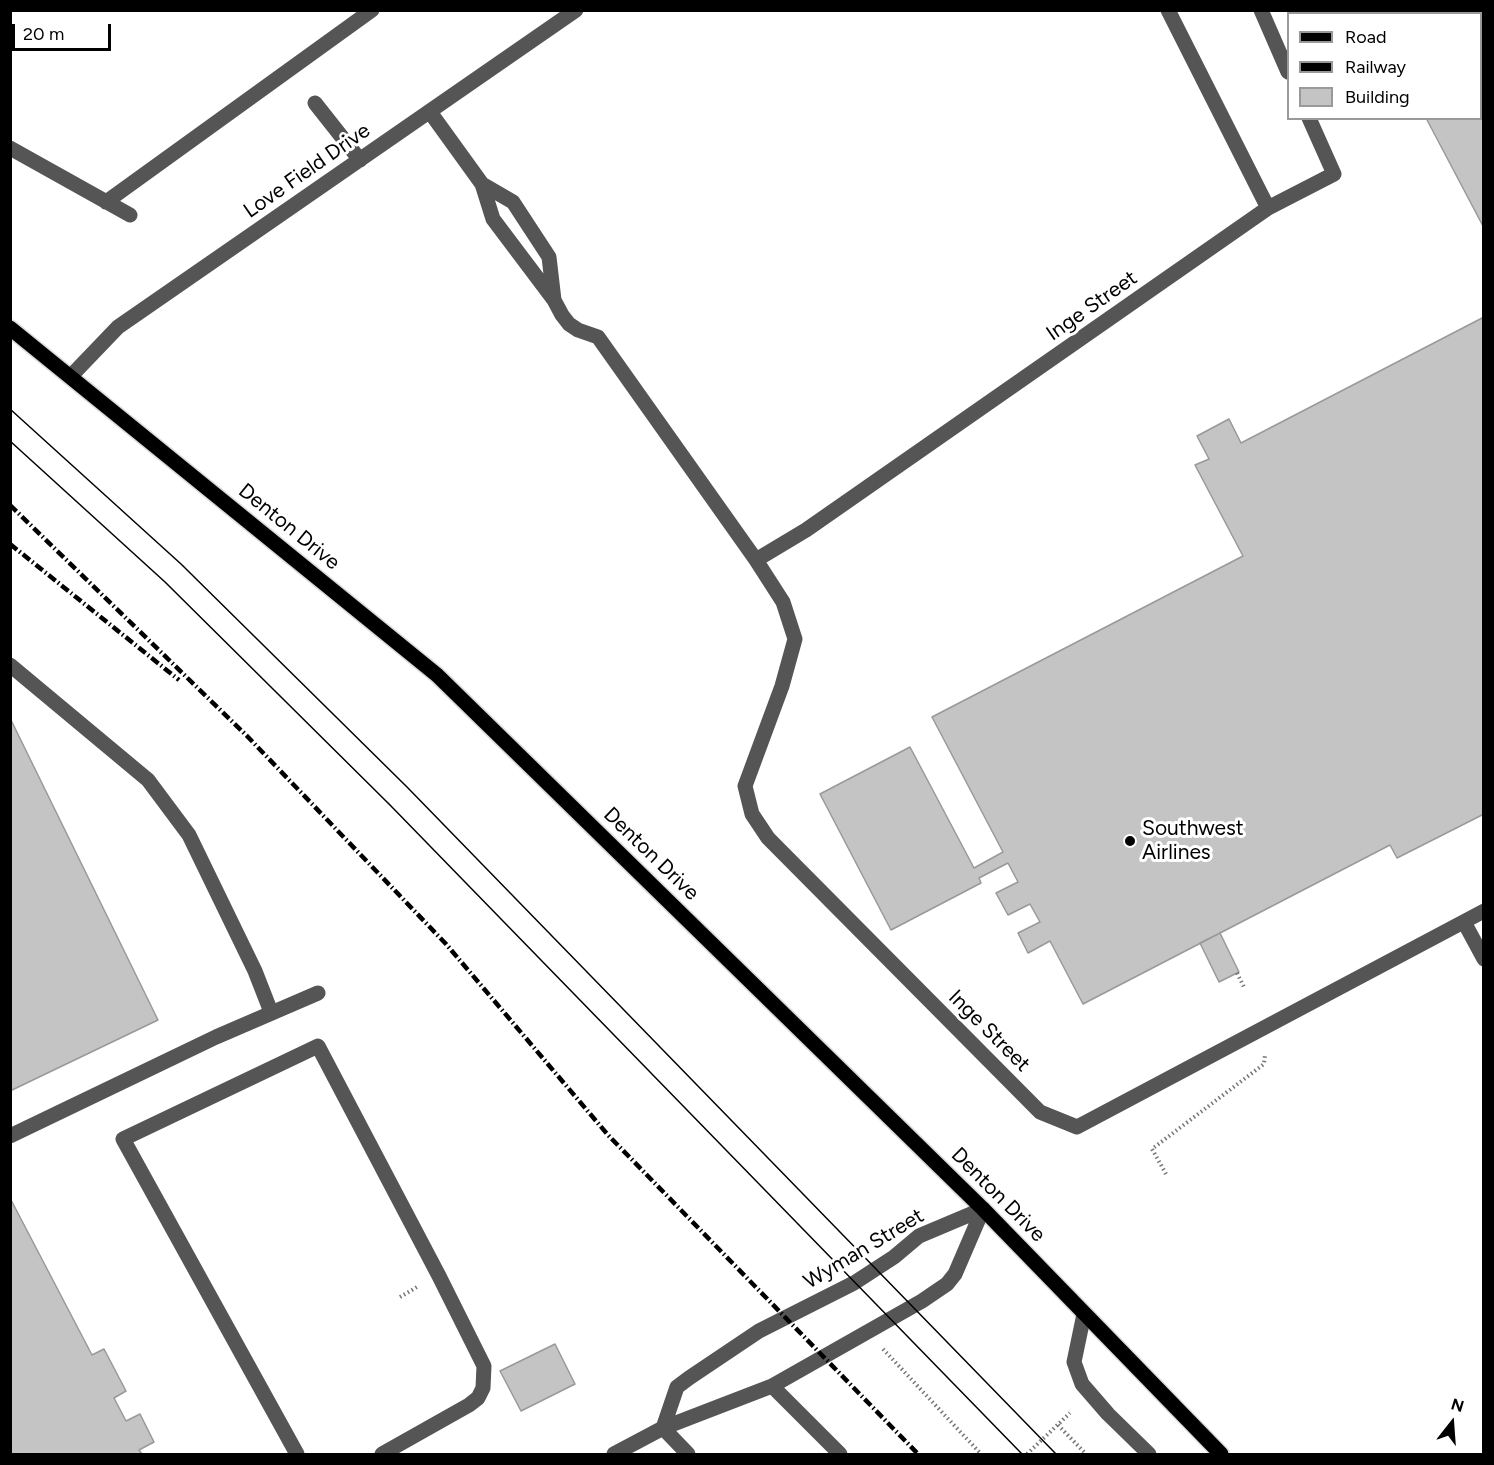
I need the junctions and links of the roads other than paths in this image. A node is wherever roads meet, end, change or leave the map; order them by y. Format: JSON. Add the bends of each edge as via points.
{"nodes":[{"id":1,"x":372,"y":10,"type":"edge"},
{"id":2,"x":576,"y":10,"type":"edge"},
{"id":3,"x":1168,"y":10,"type":"edge"},
{"id":4,"x":1261,"y":10,"type":"edge"},
{"id":5,"x":1287,"y":70,"type":"edge"},
{"id":6,"x":315,"y":104,"type":"dead end"},
{"id":7,"x":430,"y":112,"type":"junction"},
{"id":8,"x":1310,"y":120,"type":"edge"},
{"id":9,"x":10,"y":148,"type":"edge"},
{"id":10,"x":360,"y":160,"type":"junction"},
{"id":11,"x":482,"y":184,"type":"junction"},
{"id":12,"x":106,"y":202,"type":"junction"},
{"id":13,"x":1268,"y":208,"type":"junction"},
{"id":14,"x":130,"y":215,"type":"dead end"},
{"id":15,"x":554,"y":300,"type":"junction"},
{"id":16,"x":10,"y":328,"type":"edge"},
{"id":17,"x":71,"y":376,"type":"junction"},
{"id":18,"x":756,"y":560,"type":"junction"},
{"id":19,"x":10,"y":665,"type":"edge"},
{"id":20,"x":1484,"y":911,"type":"edge"},
{"id":21,"x":1464,"y":922,"type":"junction"},
{"id":22,"x":1484,"y":959,"type":"edge"},
{"id":23,"x":318,"y":993,"type":"dead end"},
{"id":24,"x":271,"y":1012,"type":"junction"},
{"id":25,"x":10,"y":1136,"type":"edge"},
{"id":26,"x":983,"y":1209,"type":"junction"},
{"id":27,"x":1084,"y":1314,"type":"junction"},
{"id":28,"x":772,"y":1386,"type":"junction"},
{"id":29,"x":663,"y":1428,"type":"junction"},
{"id":30,"x":297,"y":1455,"type":"edge"},
{"id":31,"x":381,"y":1455,"type":"edge"},
{"id":32,"x":615,"y":1455,"type":"edge"},
{"id":33,"x":688,"y":1455,"type":"edge"},
{"id":34,"x":840,"y":1455,"type":"edge"},
{"id":35,"x":1149,"y":1455,"type":"edge"},
{"id":36,"x":1221,"y":1455,"type":"edge"}],
"edges":[{"from":1,"to":12,"type":"street"},
{"from":2,"to":7,"type":"street","name":"Love Field Drive"},
{"from":3,"to":13,"type":"street"},
{"from":4,"to":5,"type":"street"},
{"from":6,"to":10,"type":"street"},
{"from":7,"to":10,"type":"street","name":"Love Field Drive"},
{"from":7,"to":11,"type":"street","name":"Inge Street"},
{"from":8,"to":13,"type":"street","name":"Inge Street","via":[[1334,174]]},
{"from":9,"to":12,"type":"street"},
{"from":10,"to":17,"type":"street","name":"Love Field Drive","via":[[118,327]]},
{"from":11,"to":15,"type":"street","name":"Inge Street","via":[[493,219]]},
{"from":11,"to":15,"type":"street","name":"Inge Street","via":[[513,202],[549,257]]},
{"from":12,"to":14,"type":"street"},
{"from":13,"to":18,"type":"street","name":"Inge Street","via":[[816,524]]},
{"from":15,"to":18,"type":"street","name":"Inge Street","via":[[569,324],[598,337]]},
{"from":16,"to":17,"type":"main road","name":"Denton Drive"},
{"from":17,"to":26,"type":"main road","name":"Denton Drive","via":[[437,675]]},
{"from":18,"to":21,"type":"street","name":"Inge Street","via":[[783,602],[795,639],[745,786],[752,814],[768,838],[1040,1112],[1077,1127]]},
{"from":19,"to":24,"type":"street","via":[[148,780],[189,835]]},
{"from":20,"to":21,"type":"street","name":"Inge Street"},
{"from":21,"to":22,"type":"street"},
{"from":23,"to":24,"type":"street"},
{"from":24,"to":25,"type":"street"},
{"from":26,"to":27,"type":"main road","name":"Denton Drive"},
{"from":26,"to":28,"type":"street","via":[[947,1284]]},
{"from":26,"to":29,"type":"street","name":"Wyman Street","via":[[919,1236],[854,1283],[759,1331],[698,1371],[677,1387]]},
{"from":27,"to":35,"type":"street","via":[[1074,1362],[1082,1384]]},
{"from":27,"to":36,"type":"main road","name":"Denton Drive"},
{"from":28,"to":29,"type":"street"},
{"from":28,"to":34,"type":"street"},
{"from":29,"to":32,"type":"street"},
{"from":29,"to":33,"type":"street"},
{"from":30,"to":31,"type":"street","via":[[123,1139],[318,1046],[484,1366],[483,1388],[478,1398]]}]}
